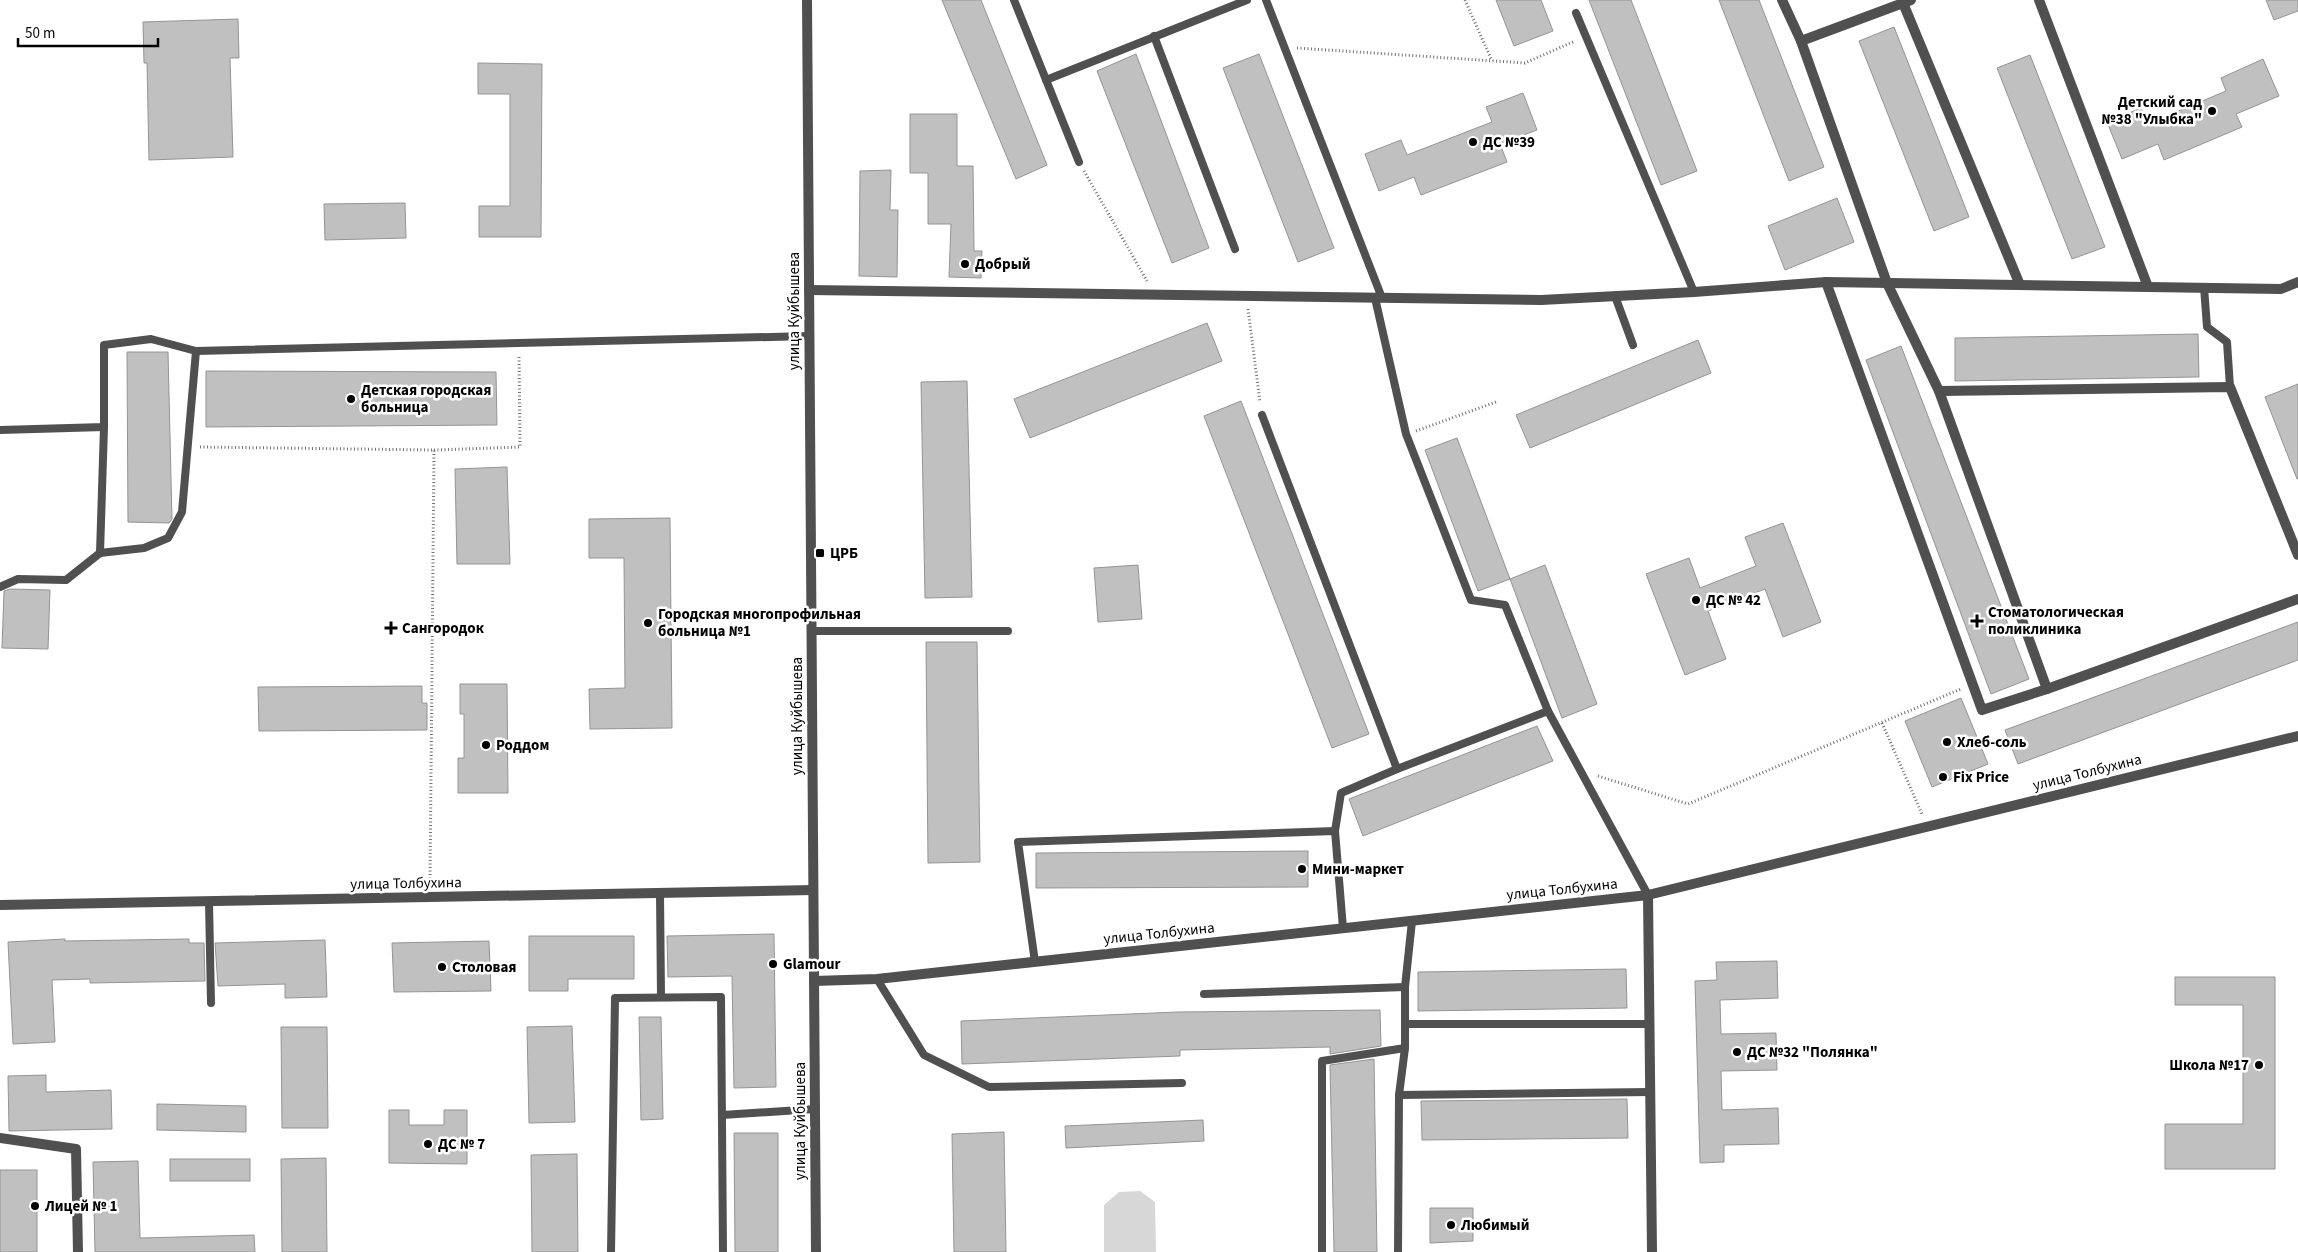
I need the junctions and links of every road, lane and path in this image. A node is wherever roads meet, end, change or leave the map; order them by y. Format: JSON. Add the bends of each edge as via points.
{"nodes":[{"id":1,"x":807,"y":0,"type":"edge"},
{"id":2,"x":1014,"y":0,"type":"edge"},
{"id":3,"x":1247,"y":0,"type":"edge"},
{"id":4,"x":1266,"y":0,"type":"edge"},
{"id":5,"x":1465,"y":0,"type":"edge"},
{"id":6,"x":1782,"y":0,"type":"edge"},
{"id":7,"x":2039,"y":0,"type":"edge"},
{"id":8,"x":1907,"y":1,"type":"edge"},
{"id":9,"x":1576,"y":12,"type":"dead end"},
{"id":10,"x":1154,"y":36,"type":"junction"},
{"id":11,"x":1586,"y":36,"type":"junction"},
{"id":12,"x":1801,"y":41,"type":"junction"},
{"id":13,"x":1284,"y":47,"type":"junction"},
{"id":14,"x":1492,"y":61,"type":"junction"},
{"id":15,"x":1046,"y":80,"type":"junction"},
{"id":16,"x":1079,"y":162,"type":"joint"},
{"id":17,"x":1234,"y":249,"type":"dead end"},
{"id":18,"x":1826,"y":282,"type":"junction"},
{"id":19,"x":2298,"y":282,"type":"edge"},
{"id":20,"x":1887,"y":283,"type":"junction"},
{"id":21,"x":2020,"y":285,"type":"junction"},
{"id":22,"x":2148,"y":287,"type":"junction"},
{"id":23,"x":2204,"y":287,"type":"junction"},
{"id":24,"x":809,"y":290,"type":"junction"},
{"id":25,"x":1694,"y":292,"type":"junction"},
{"id":26,"x":1155,"y":295,"type":"junction"},
{"id":27,"x":1246,"y":296,"type":"junction"},
{"id":28,"x":1615,"y":296,"type":"junction"},
{"id":29,"x":1378,"y":298,"type":"junction"},
{"id":30,"x":809,"y":336,"type":"junction"},
{"id":31,"x":519,"y":343,"type":"junction"},
{"id":32,"x":1633,"y":345,"type":"dead end"},
{"id":33,"x":196,"y":351,"type":"junction"},
{"id":34,"x":2230,"y":387,"type":"junction"},
{"id":35,"x":1939,"y":391,"type":"junction"},
{"id":36,"x":1496,"y":402,"type":"dead end"},
{"id":37,"x":1262,"y":415,"type":"joint"},
{"id":38,"x":104,"y":427,"type":"junction"},
{"id":39,"x":0,"y":430,"type":"edge"},
{"id":40,"x":1406,"y":434,"type":"junction"},
{"id":41,"x":188,"y":447,"type":"junction"},
{"id":42,"x":434,"y":450,"type":"junction"},
{"id":43,"x":100,"y":553,"type":"junction"},
{"id":44,"x":2298,"y":555,"type":"edge"},
{"id":45,"x":0,"y":586,"type":"edge"},
{"id":46,"x":2298,"y":599,"type":"edge"},
{"id":47,"x":811,"y":631,"type":"junction"},
{"id":48,"x":1008,"y":631,"type":"dead end"},
{"id":49,"x":1973,"y":684,"type":"junction"},
{"id":50,"x":2047,"y":689,"type":"junction"},
{"id":51,"x":1548,"y":711,"type":"junction"},
{"id":52,"x":1882,"y":723,"type":"junction"},
{"id":53,"x":2298,"y":736,"type":"edge"},
{"id":54,"x":1397,"y":768,"type":"junction"},
{"id":55,"x":1580,"y":771,"type":"junction"},
{"id":56,"x":1927,"y":826,"type":"junction"},
{"id":57,"x":1335,"y":831,"type":"junction"},
{"id":58,"x":813,"y":890,"type":"junction"},
{"id":59,"x":660,"y":893,"type":"junction"},
{"id":60,"x":1648,"y":895,"type":"junction"},
{"id":61,"x":430,"y":897,"type":"junction"},
{"id":62,"x":209,"y":901,"type":"junction"},
{"id":63,"x":0,"y":905,"type":"edge"},
{"id":64,"x":1412,"y":921,"type":"junction"},
{"id":65,"x":1343,"y":928,"type":"junction"},
{"id":66,"x":1035,"y":962,"type":"junction"},
{"id":67,"x":877,"y":979,"type":"junction"},
{"id":68,"x":814,"y":981,"type":"junction"},
{"id":69,"x":1405,"y":987,"type":"junction"},
{"id":70,"x":1204,"y":994,"type":"dead end"},
{"id":71,"x":661,"y":997,"type":"junction"},
{"id":72,"x":211,"y":1003,"type":"dead end"},
{"id":73,"x":1405,"y":1024,"type":"junction"},
{"id":74,"x":1650,"y":1024,"type":"junction"},
{"id":75,"x":1405,"y":1048,"type":"junction"},
{"id":76,"x":1182,"y":1083,"type":"dead end"},
{"id":77,"x":1650,"y":1092,"type":"junction"},
{"id":78,"x":1399,"y":1095,"type":"junction"},
{"id":79,"x":814,"y":1109,"type":"junction"},
{"id":80,"x":722,"y":1115,"type":"junction"},
{"id":81,"x":0,"y":1138,"type":"edge"},
{"id":82,"x":78,"y":1252,"type":"edge"},
{"id":83,"x":611,"y":1252,"type":"edge"},
{"id":84,"x":723,"y":1252,"type":"edge"},
{"id":85,"x":816,"y":1252,"type":"edge"},
{"id":86,"x":1322,"y":1252,"type":"edge"},
{"id":87,"x":1398,"y":1252,"type":"edge"},
{"id":88,"x":1652,"y":1252,"type":"edge"}],
"edges":[{"from":1,"to":24,"type":"street","name":"улица Куйбышева"},
{"from":2,"to":15,"type":"lane"},
{"from":3,"to":10,"type":"lane"},
{"from":4,"to":13,"type":"lane"},
{"from":5,"to":14,"type":"path"},
{"from":6,"to":12,"type":"street"},
{"from":7,"to":22,"type":"street"},
{"from":8,"to":12,"type":"street"},
{"from":8,"to":21,"type":"street"},
{"from":9,"to":11,"type":"lane"},
{"from":10,"to":15,"type":"lane"},
{"from":10,"to":17,"type":"lane"},
{"from":11,"to":14,"type":"path","via":[[1525,63]]},
{"from":11,"to":25,"type":"lane"},
{"from":12,"to":20,"type":"street"},
{"from":13,"to":14,"type":"path"},
{"from":13,"to":29,"type":"lane"},
{"from":15,"to":16,"type":"lane"},
{"from":16,"to":26,"type":"path"},
{"from":18,"to":20,"type":"street"},
{"from":18,"to":25,"type":"street"},
{"from":18,"to":49,"type":"street"},
{"from":19,"to":23,"type":"street","via":[[2281,288]]},
{"from":20,"to":21,"type":"street"},
{"from":20,"to":35,"type":"street"},
{"from":21,"to":22,"type":"street"},
{"from":22,"to":23,"type":"street"},
{"from":23,"to":34,"type":"lane","via":[[2207,327],[2227,342]]},
{"from":24,"to":26,"type":"street"},
{"from":24,"to":30,"type":"street","name":"улица Куйбышева"},
{"from":25,"to":28,"type":"street"},
{"from":26,"to":27,"type":"street"},
{"from":27,"to":29,"type":"street"},
{"from":27,"to":37,"type":"path"},
{"from":28,"to":29,"type":"street","via":[[1541,300]]},
{"from":28,"to":32,"type":"lane"},
{"from":29,"to":40,"type":"lane"},
{"from":30,"to":31,"type":"lane"},
{"from":30,"to":47,"type":"street","name":"улица Куйбышева"},
{"from":31,"to":33,"type":"lane"},
{"from":31,"to":42,"type":"path","via":[[520,447]]},
{"from":33,"to":38,"type":"lane","via":[[151,339],[104,345]]},
{"from":33,"to":41,"type":"lane"},
{"from":34,"to":35,"type":"street"},
{"from":34,"to":44,"type":"street"},
{"from":35,"to":50,"type":"street"},
{"from":36,"to":40,"type":"path"},
{"from":37,"to":54,"type":"lane"},
{"from":38,"to":39,"type":"lane"},
{"from":38,"to":43,"type":"lane"},
{"from":40,"to":51,"type":"lane","via":[[1471,600],[1505,605]]},
{"from":41,"to":42,"type":"path"},
{"from":41,"to":43,"type":"lane","via":[[182,512],[168,538],[144,548]]},
{"from":42,"to":61,"type":"path"},
{"from":43,"to":45,"type":"lane","via":[[66,580],[18,579]]},
{"from":46,"to":50,"type":"street"},
{"from":47,"to":48,"type":"lane"},
{"from":47,"to":58,"type":"street","name":"улица Куйбышева"},
{"from":49,"to":50,"type":"street","via":[[1982,710]]},
{"from":49,"to":52,"type":"path"},
{"from":51,"to":54,"type":"lane"},
{"from":51,"to":55,"type":"lane"},
{"from":52,"to":55,"type":"path","via":[[1688,804]]},
{"from":52,"to":56,"type":"path"},
{"from":53,"to":56,"type":"street","name":"улица Толбухина"},
{"from":54,"to":57,"type":"lane","via":[[1341,793]]},
{"from":55,"to":60,"type":"lane"},
{"from":56,"to":60,"type":"street","name":"улица Толбухина"},
{"from":57,"to":65,"type":"lane"},
{"from":57,"to":66,"type":"lane","via":[[1018,842]]},
{"from":58,"to":59,"type":"street","name":"улица Толбухина"},
{"from":58,"to":68,"type":"street","name":"улица Куйбышева"},
{"from":59,"to":61,"type":"street","name":"улица Толбухина"},
{"from":59,"to":71,"type":"lane"},
{"from":60,"to":64,"type":"street","name":"улица Толбухина"},
{"from":60,"to":74,"type":"street"},
{"from":61,"to":62,"type":"street","name":"улица Толбухина"},
{"from":62,"to":63,"type":"street","name":"улица Толбухина"},
{"from":62,"to":72,"type":"lane"},
{"from":64,"to":65,"type":"street","name":"улица Толбухина"},
{"from":64,"to":69,"type":"lane"},
{"from":65,"to":66,"type":"street","name":"улица Толбухина"},
{"from":66,"to":67,"type":"street","name":"улица Толбухина"},
{"from":67,"to":68,"type":"street","name":"улица Толбухина"},
{"from":67,"to":76,"type":"lane","via":[[924,1055],[989,1087]]},
{"from":68,"to":79,"type":"street","name":"улица Куйбышева"},
{"from":69,"to":70,"type":"lane"},
{"from":69,"to":73,"type":"lane"},
{"from":71,"to":80,"type":"lane","via":[[721,997]]},
{"from":71,"to":83,"type":"lane","via":[[615,998]]},
{"from":73,"to":74,"type":"lane"},
{"from":73,"to":75,"type":"lane"},
{"from":74,"to":77,"type":"street"},
{"from":75,"to":78,"type":"lane"},
{"from":75,"to":86,"type":"lane","via":[[1322,1061]]},
{"from":77,"to":78,"type":"lane"},
{"from":77,"to":88,"type":"street"},
{"from":78,"to":87,"type":"lane"},
{"from":79,"to":80,"type":"lane"},
{"from":79,"to":85,"type":"street","name":"улица Куйбышева"},
{"from":80,"to":84,"type":"lane"},
{"from":81,"to":82,"type":"street","via":[[76,1149]]}]}
